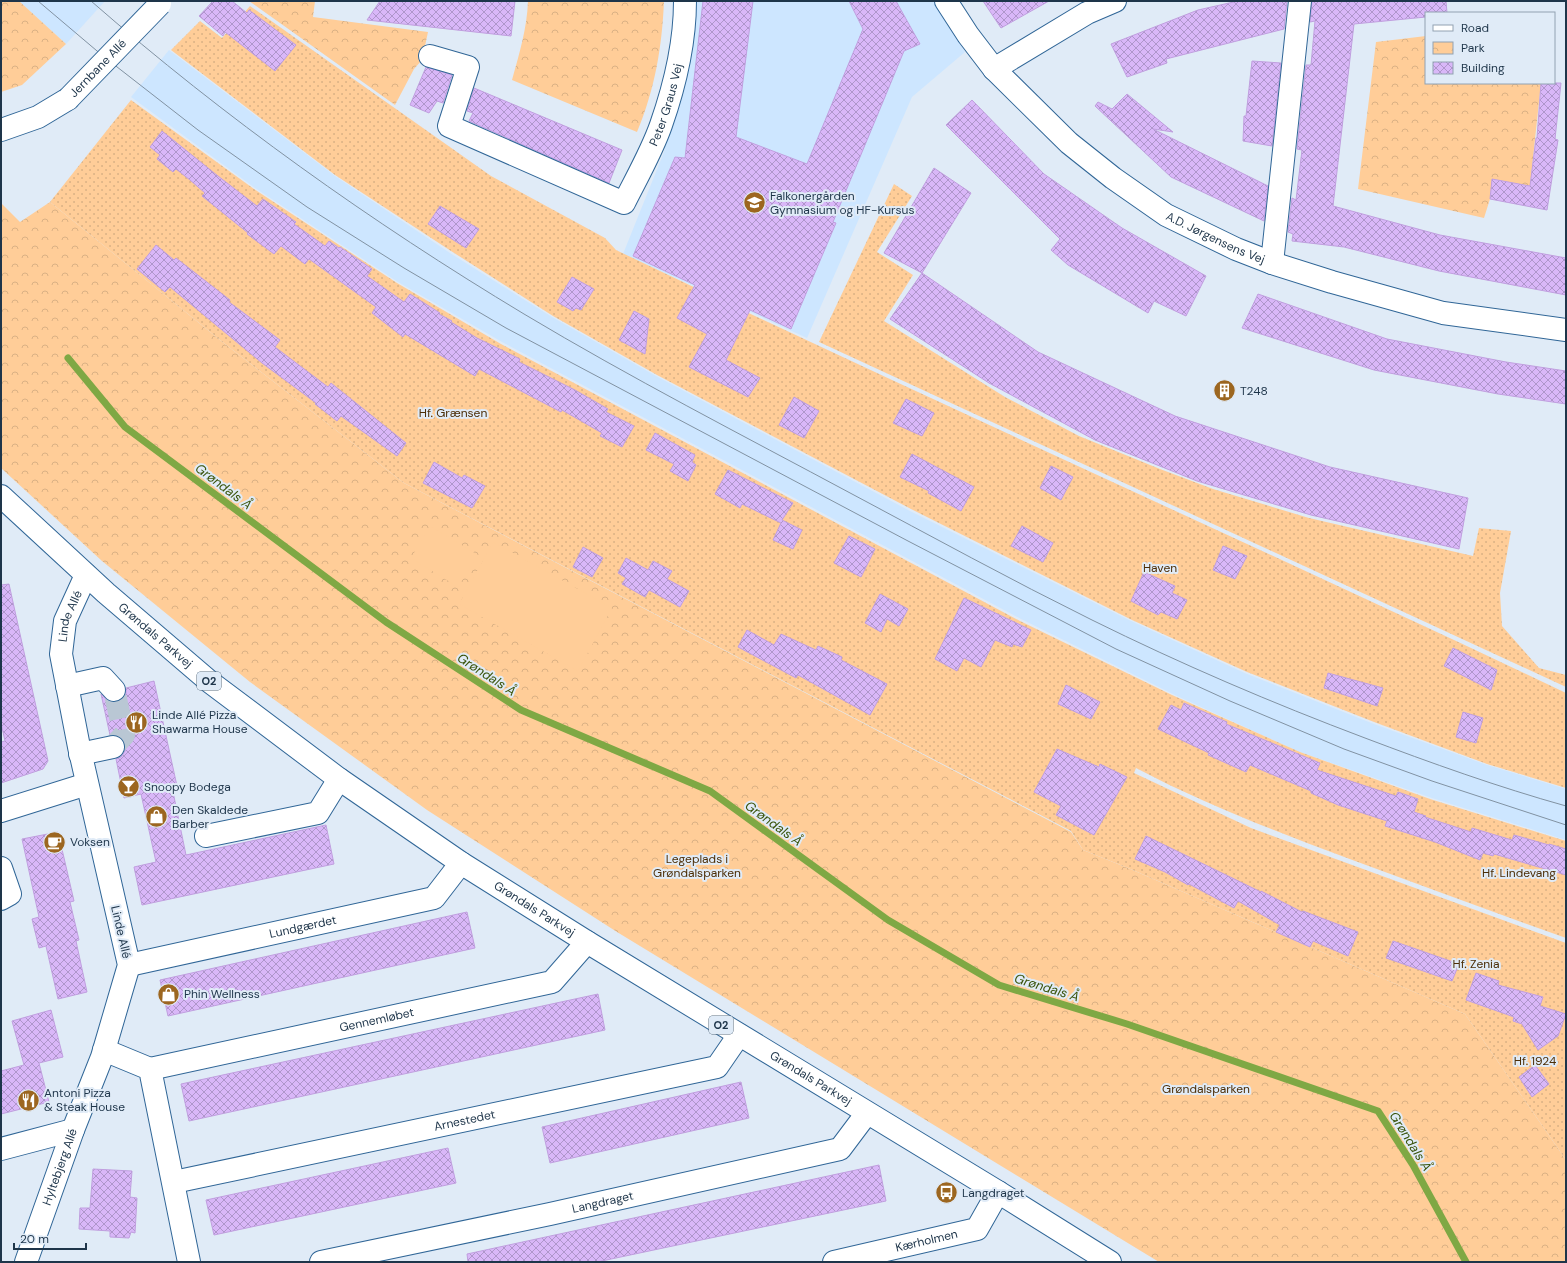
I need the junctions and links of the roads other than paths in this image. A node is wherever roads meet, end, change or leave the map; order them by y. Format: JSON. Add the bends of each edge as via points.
{"nodes":[{"id":1,"x":685,"y":1,"type":"edge"},
{"id":2,"x":946,"y":1,"type":"edge"},
{"id":3,"x":1115,"y":1,"type":"edge"},
{"id":4,"x":1300,"y":1,"type":"edge"},
{"id":5,"x":161,"y":2,"type":"edge"},
{"id":6,"x":430,"y":56,"type":"dead end"},
{"id":7,"x":994,"y":69,"type":"junction"},
{"id":8,"x":1,"y":130,"type":"edge"},
{"id":9,"x":1272,"y":263,"type":"junction"},
{"id":10,"x":1566,"y":330,"type":"edge"},
{"id":11,"x":1,"y":496,"type":"edge"},
{"id":12,"x":86,"y":575,"type":"junction"},
{"id":13,"x":67,"y":686,"type":"junction"},
{"id":14,"x":114,"y":690,"type":"tunnel mouth"},
{"id":15,"x":113,"y":747,"type":"tunnel mouth"},
{"id":16,"x":80,"y":754,"type":"junction"},
{"id":17,"x":338,"y":779,"type":"junction"},
{"id":18,"x":87,"y":784,"type":"junction"},
{"id":19,"x":1,"y":811,"type":"edge"},
{"id":20,"x":206,"y":836,"type":"dead end"},
{"id":21,"x":461,"y":863,"type":"junction"},
{"id":22,"x":1,"y":868,"type":"edge"},
{"id":23,"x":1,"y":899,"type":"edge"},
{"id":24,"x":587,"y":942,"type":"junction"},
{"id":25,"x":129,"y":965,"type":"junction"},
{"id":26,"x":739,"y":1035,"type":"junction"},
{"id":27,"x":104,"y":1050,"type":"junction"},
{"id":28,"x":150,"y":1069,"type":"junction"},
{"id":29,"x":867,"y":1113,"type":"junction"},
{"id":30,"x":73,"y":1130,"type":"junction"},
{"id":31,"x":1,"y":1149,"type":"edge"},
{"id":32,"x":174,"y":1182,"type":"junction"},
{"id":33,"x":998,"y":1192,"type":"junction"},
{"id":34,"x":26,"y":1262,"type":"edge"},
{"id":35,"x":189,"y":1262,"type":"edge"},
{"id":36,"x":321,"y":1262,"type":"edge"},
{"id":37,"x":834,"y":1262,"type":"edge"},
{"id":38,"x":1110,"y":1262,"type":"edge"}],
"edges":[{"from":1,"to":6,"type":"street","name":"Peter Graus Vej","via":[[685,23],[678,67],[661,125],[624,203],[449,126],[468,67]]},
{"from":2,"to":7,"type":"street","name":"A.D. Jørgensens Vej"},
{"from":3,"to":7,"type":"street","via":[[1087,13]]},
{"from":4,"to":9,"type":"street"},
{"from":5,"to":8,"type":"street","name":"Jernbane Allé","bridge":true,"via":[[68,99],[38,117]]},
{"from":7,"to":9,"type":"street","name":"A.D. Jørgensens Vej","via":[[1069,143],[1166,215],[1236,249]]},
{"from":9,"to":10,"type":"street","name":"A.D. Jørgensens Vej","via":[[1443,313]]},
{"from":11,"to":12,"type":"street","name":"Grøndals Parkvej","number":"O2"},
{"from":12,"to":13,"type":"street","name":"Linde Allé","via":[[65,620],[61,654]]},
{"from":12,"to":17,"type":"street","name":"Grøndals Parkvej","number":"O2","via":[[210,682]]},
{"from":13,"to":14,"type":"street","via":[[103,678]]},
{"from":13,"to":16,"type":"street","name":"Linde Allé"},
{"from":15,"to":16,"type":"street"},
{"from":16,"to":18,"type":"street","name":"Linde Allé"},
{"from":17,"to":20,"type":"street","via":[[318,813]]},
{"from":17,"to":21,"type":"street","name":"Grøndals Parkvej","number":"O2"},
{"from":18,"to":19,"type":"street"},
{"from":18,"to":25,"type":"street","name":"Linde Allé"},
{"from":21,"to":24,"type":"street","name":"Grøndals Parkvej","number":"O2"},
{"from":21,"to":25,"type":"street","name":"Lundgærdet","via":[[434,898]]},
{"from":22,"to":23,"type":"street","via":[[10,894]]},
{"from":24,"to":26,"type":"street","name":"Grøndals Parkvej","number":"O2"},
{"from":24,"to":28,"type":"street","name":"Gennemløbet","via":[[552,982]]},
{"from":25,"to":27,"type":"street","name":"Linde Allé"},
{"from":26,"to":29,"type":"street","name":"Grøndals Parkvej","number":"O2"},
{"from":26,"to":32,"type":"street","name":"Arnestedet","via":[[717,1067]]},
{"from":27,"to":28,"type":"street"},
{"from":27,"to":30,"type":"street","name":"Hyltebjerg Allé"},
{"from":28,"to":32,"type":"street"},
{"from":29,"to":33,"type":"street","name":"Grøndals Parkvej","number":"O2"},
{"from":29,"to":36,"type":"street","name":"Langdraget","via":[[840,1149]]},
{"from":30,"to":31,"type":"street"},
{"from":30,"to":34,"type":"street","name":"Hyltebjerg Allé"},
{"from":32,"to":35,"type":"street"},
{"from":33,"to":37,"type":"street","name":"Kærholmen","via":[[977,1229]]},
{"from":33,"to":38,"type":"street","name":"Grøndals Parkvej","number":"O2"}]}
